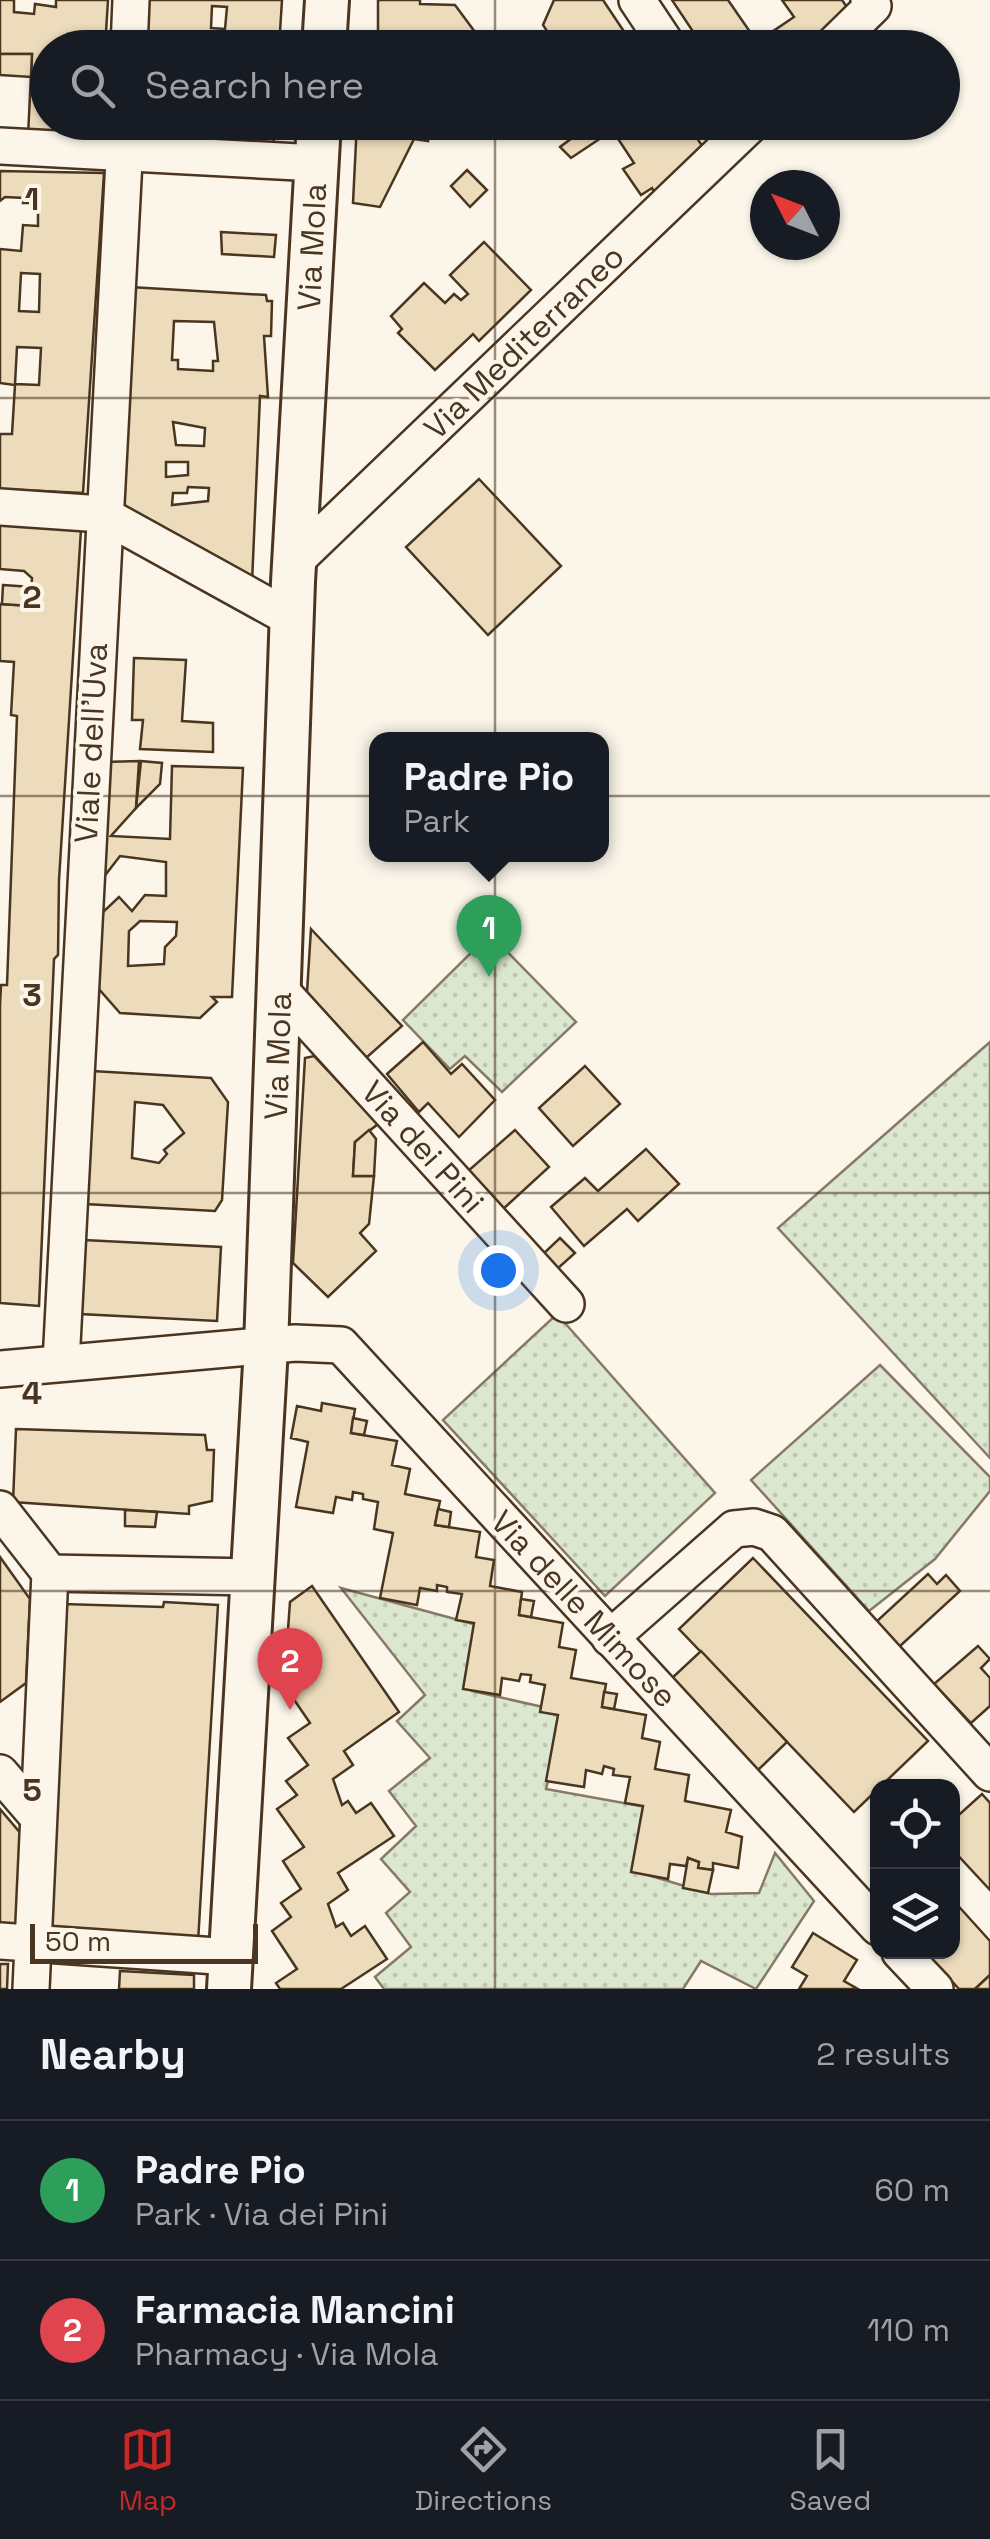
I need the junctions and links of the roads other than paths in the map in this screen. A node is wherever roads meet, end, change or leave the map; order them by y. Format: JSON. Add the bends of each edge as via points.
{"nodes":[{"id":1,"x":131,"y":0,"type":"edge"},
{"id":2,"x":327,"y":0,"type":"edge"},
{"id":3,"x":638,"y":0,"type":"edge"},
{"id":4,"x":871,"y":3,"type":"edge"},
{"id":5,"x":130,"y":30,"type":"edge"},
{"id":6,"x":325,"y":30,"type":"edge"},
{"id":7,"x":657,"y":30,"type":"edge"},
{"id":8,"x":846,"y":30,"type":"edge"},
{"id":9,"x":94,"y":140,"type":"edge"},
{"id":10,"x":125,"y":140,"type":"edge"},
{"id":11,"x":202,"y":140,"type":"edge"},
{"id":12,"x":723,"y":140,"type":"edge"},
{"id":13,"x":318,"y":143,"type":"edge"},
{"id":14,"x":0,"y":146,"type":"edge"},
{"id":15,"x":0,"y":507,"type":"edge"},
{"id":16,"x":102,"y":514,"type":"junction"},
{"id":17,"x":294,"y":562,"type":"junction"},
{"id":18,"x":292,"y":619,"type":"junction"},
{"id":19,"x":281,"y":991,"type":"junction"},
{"id":20,"x":566,"y":1304,"type":"dead end"},
{"id":21,"x":266,"y":1347,"type":"junction"},
{"id":22,"x":60,"y":1363,"type":"junction"},
{"id":23,"x":0,"y":1370,"type":"edge"},
{"id":24,"x":0,"y":1508,"type":"edge"},
{"id":25,"x":50,"y":1573,"type":"junction"},
{"id":26,"x":252,"y":1577,"type":"junction"},
{"id":27,"x":610,"y":1638,"type":"junction"},
{"id":28,"x":0,"y":1773,"type":"edge"},
{"id":29,"x":990,"y":1774,"type":"edge"},
{"id":30,"x":38,"y":1818,"type":"junction"},
{"id":31,"x":870,"y":1918,"type":"edge"},
{"id":32,"x":16,"y":1942,"type":"edge"},
{"id":33,"x":906,"y":1959,"type":"edge"},
{"id":34,"x":230,"y":1973,"type":"edge"},
{"id":35,"x":30,"y":1989,"type":"edge"},
{"id":36,"x":934,"y":1989,"type":"edge"}],
"edges":[{"from":1,"to":5,"type":"street"},
{"from":2,"to":6,"type":"main road"},
{"from":3,"to":7,"type":"street"},
{"from":4,"to":8,"type":"street"},
{"from":9,"to":14,"type":"street"},
{"from":10,"to":16,"type":"street","name":"Viale dell'Uva"},
{"from":11,"to":13,"type":"street"},
{"from":12,"to":17,"type":"street","name":"Via Mediterraneo"},
{"from":13,"to":17,"type":"main road","name":"Via Mola"},
{"from":15,"to":16,"type":"street"},
{"from":16,"to":18,"type":"street"},
{"from":16,"to":22,"type":"street","name":"Viale dell'Uva"},
{"from":17,"to":18,"type":"main road","name":"Via Mola"},
{"from":18,"to":19,"type":"main road","name":"Via Mola"},
{"from":19,"to":20,"type":"street","name":"Via dei Pini"},
{"from":19,"to":21,"type":"main road","name":"Via Mola"},
{"from":21,"to":22,"type":"street","name":"Via delle Mimose"},
{"from":21,"to":26,"type":"main road","name":"Via Mola"},
{"from":21,"to":27,"type":"street","name":"Via delle Mimose","via":[[341,1346]]},
{"from":22,"to":23,"type":"street","name":"Via delle Mimose"},
{"from":24,"to":25,"type":"street"},
{"from":25,"to":26,"type":"street"},
{"from":25,"to":30,"type":"street"},
{"from":26,"to":34,"type":"main road","name":"Via Mola"},
{"from":27,"to":29,"type":"street","via":[[734,1529],[754,1526],[772,1533]]},
{"from":27,"to":31,"type":"street","name":"Via delle Mimose"},
{"from":28,"to":30,"type":"street"},
{"from":30,"to":32,"type":"street"},
{"from":32,"to":34,"type":"street"},
{"from":32,"to":35,"type":"street"},
{"from":33,"to":36,"type":"street"}]}
